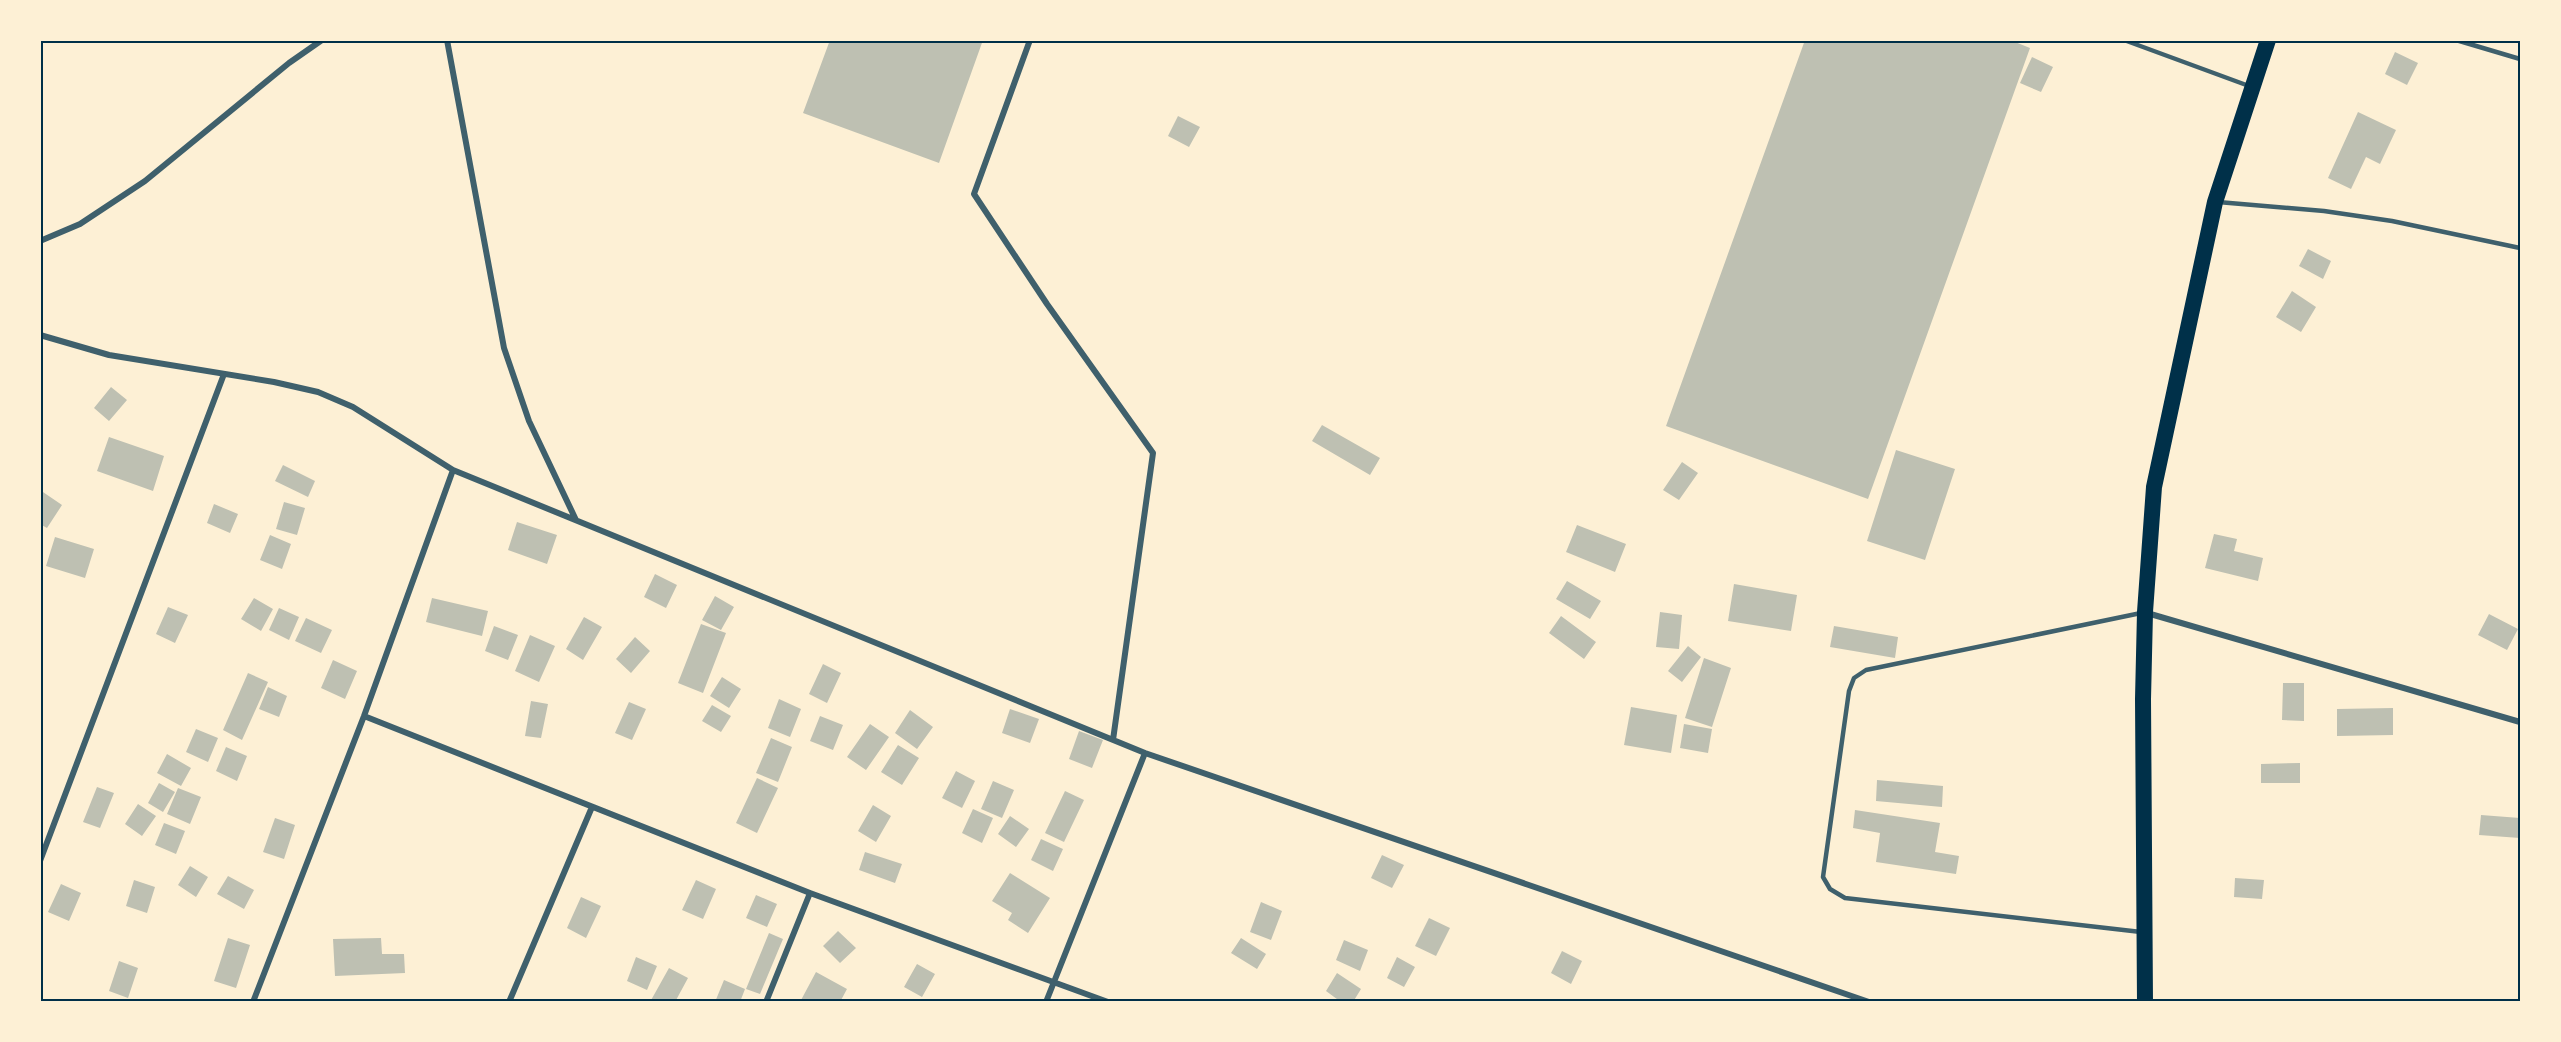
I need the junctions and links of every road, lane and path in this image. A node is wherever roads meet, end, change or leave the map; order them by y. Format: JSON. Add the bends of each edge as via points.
{"nodes":[{"id":1,"x":321,"y":40,"type":"edge"},
{"id":2,"x":447,"y":40,"type":"edge"},
{"id":3,"x":1030,"y":40,"type":"edge"},
{"id":4,"x":2124,"y":40,"type":"edge"},
{"id":5,"x":2268,"y":40,"type":"edge"},
{"id":6,"x":2456,"y":40,"type":"edge"},
{"id":7,"x":2520,"y":59,"type":"edge"},
{"id":8,"x":2252,"y":87,"type":"junction"},
{"id":9,"x":2215,"y":202,"type":"junction"},
{"id":10,"x":40,"y":241,"type":"edge"},
{"id":11,"x":2520,"y":248,"type":"edge"},
{"id":12,"x":40,"y":334,"type":"edge"},
{"id":13,"x":224,"y":374,"type":"junction"},
{"id":14,"x":453,"y":470,"type":"junction"},
{"id":15,"x":576,"y":521,"type":"junction"},
{"id":16,"x":2145,"y":612,"type":"junction"},
{"id":17,"x":364,"y":716,"type":"junction"},
{"id":18,"x":2520,"y":722,"type":"edge"},
{"id":19,"x":1113,"y":740,"type":"junction"},
{"id":20,"x":1145,"y":753,"type":"junction"},
{"id":21,"x":591,"y":807,"type":"junction"},
{"id":22,"x":40,"y":861,"type":"edge"},
{"id":23,"x":810,"y":893,"type":"junction"},
{"id":24,"x":2144,"y":933,"type":"junction"},
{"id":25,"x":1054,"y":981,"type":"junction"},
{"id":26,"x":253,"y":1002,"type":"edge"},
{"id":27,"x":509,"y":1002,"type":"edge"},
{"id":28,"x":766,"y":1002,"type":"edge"},
{"id":29,"x":1046,"y":1002,"type":"edge"},
{"id":30,"x":1108,"y":1002,"type":"edge"},
{"id":31,"x":1869,"y":1002,"type":"edge"},
{"id":32,"x":2145,"y":1002,"type":"edge"}],
"edges":[{"from":1,"to":10,"type":"street","via":[[145,182],[80,224]]},
{"from":2,"to":15,"type":"street","via":[[504,348],[529,421]]},
{"from":3,"to":19,"type":"street","via":[[974,194],[1153,453]]},
{"from":4,"to":8,"type":"lane"},
{"from":5,"to":8,"type":"highway"},
{"from":6,"to":7,"type":"lane"},
{"from":8,"to":9,"type":"highway"},
{"from":9,"to":11,"type":"lane","via":[[2392,221]]},
{"from":9,"to":16,"type":"highway","via":[[2154,487]]},
{"from":12,"to":13,"type":"street","via":[[109,355]]},
{"from":13,"to":14,"type":"street","via":[[336,399]]},
{"from":13,"to":22,"type":"street"},
{"from":14,"to":15,"type":"street"},
{"from":14,"to":17,"type":"street"},
{"from":15,"to":19,"type":"street"},
{"from":16,"to":18,"type":"street"},
{"from":16,"to":24,"type":"highway"},
{"from":16,"to":24,"type":"lane","via":[[1866,670],[1854,678],[1849,691],[1824,877],[1830,889],[1845,898]]},
{"from":17,"to":21,"type":"street"},
{"from":17,"to":26,"type":"street"},
{"from":19,"to":20,"type":"street"},
{"from":20,"to":25,"type":"street"},
{"from":20,"to":31,"type":"street"},
{"from":21,"to":23,"type":"street"},
{"from":21,"to":27,"type":"street"},
{"from":23,"to":25,"type":"street"},
{"from":23,"to":28,"type":"street"},
{"from":24,"to":32,"type":"highway"},
{"from":25,"to":29,"type":"street"},
{"from":25,"to":30,"type":"street"}]}
